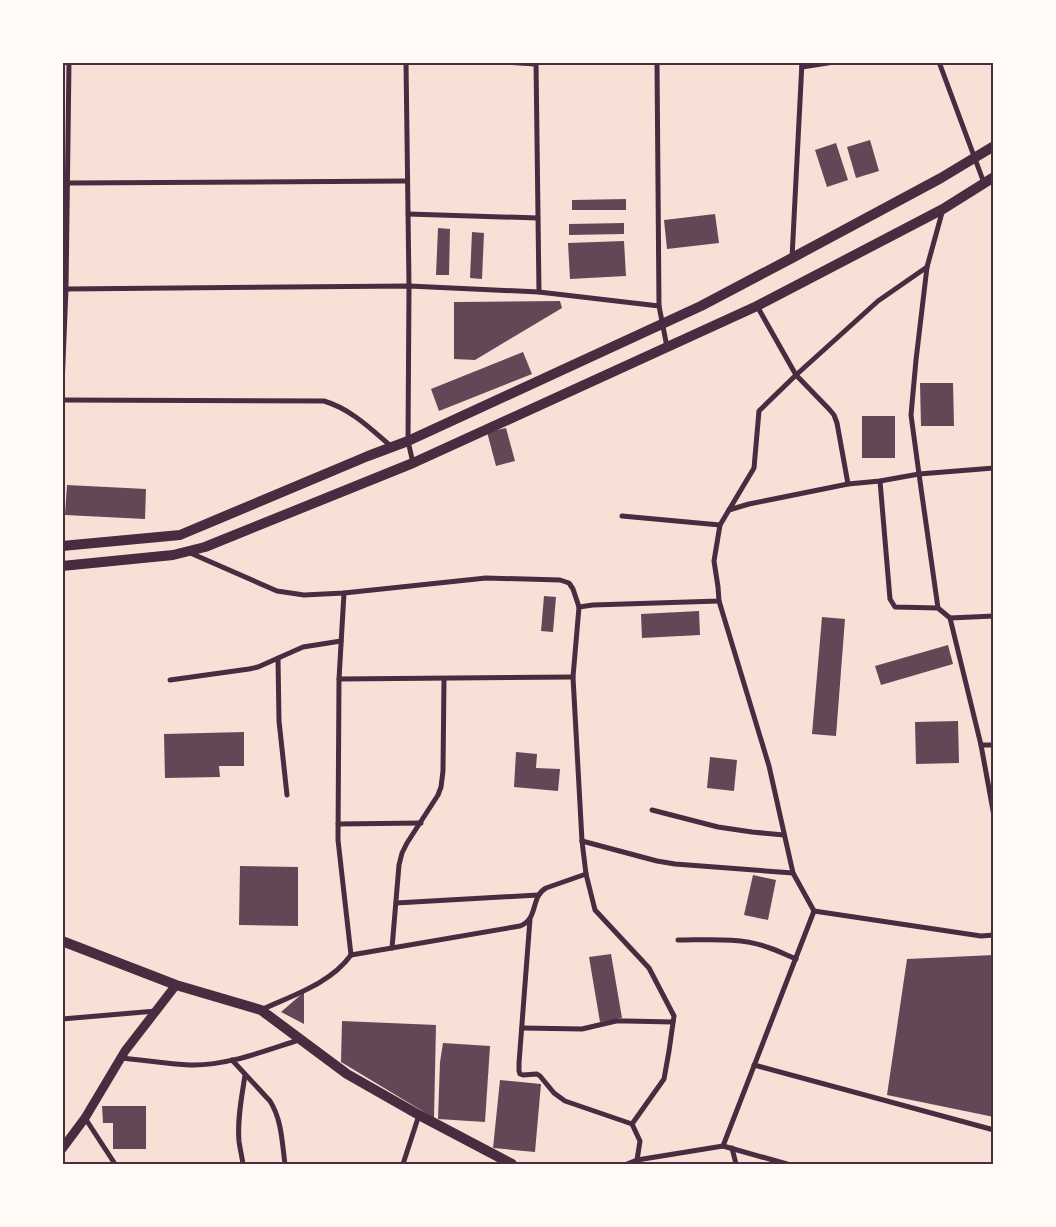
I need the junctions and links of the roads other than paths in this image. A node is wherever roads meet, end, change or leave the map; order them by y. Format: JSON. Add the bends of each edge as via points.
{"nodes":[{"id":1,"x":69,"y":62,"type":"edge"},
{"id":2,"x":406,"y":62,"type":"edge"},
{"id":3,"x":502,"y":62,"type":"edge"},
{"id":4,"x":657,"y":62,"type":"edge"},
{"id":5,"x":834,"y":62,"type":"edge"},
{"id":6,"x":939,"y":62,"type":"edge"},
{"id":7,"x":536,"y":63,"type":"edge"},
{"id":8,"x":802,"y":65,"type":"edge"},
{"id":9,"x":994,"y":146,"type":"edge"},
{"id":10,"x":975,"y":158,"type":"junction"},
{"id":11,"x":994,"y":177,"type":"edge"},
{"id":12,"x":407,"y":180,"type":"junction"},
{"id":13,"x":68,"y":183,"type":"junction"},
{"id":14,"x":984,"y":183,"type":"junction"},
{"id":15,"x":943,"y":210,"type":"junction"},
{"id":16,"x":408,"y":214,"type":"junction"},
{"id":17,"x":538,"y":218,"type":"junction"},
{"id":18,"x":792,"y":258,"type":"junction"},
{"id":19,"x":928,"y":267,"type":"junction"},
{"id":20,"x":409,"y":286,"type":"junction"},
{"id":21,"x":66,"y":288,"type":"junction"},
{"id":22,"x":540,"y":292,"type":"junction"},
{"id":23,"x":659,"y":306,"type":"junction"},
{"id":24,"x":757,"y":306,"type":"junction"},
{"id":25,"x":663,"y":323,"type":"junction"},
{"id":26,"x":667,"y":347,"type":"junction"},
{"id":27,"x":796,"y":375,"type":"junction"},
{"id":28,"x":62,"y":386,"type":"edge"},
{"id":29,"x":62,"y":400,"type":"edge"},
{"id":30,"x":408,"y":441,"type":"junction"},
{"id":31,"x":393,"y":447,"type":"junction"},
{"id":32,"x":413,"y":464,"type":"junction"},
{"id":33,"x":994,"y":468,"type":"edge"},
{"id":34,"x":919,"y":474,"type":"junction"},
{"id":35,"x":880,"y":481,"type":"junction"},
{"id":36,"x":848,"y":484,"type":"junction"},
{"id":37,"x":729,"y":510,"type":"junction"},
{"id":38,"x":622,"y":516,"type":"dead end"},
{"id":39,"x":720,"y":524,"type":"junction"},
{"id":40,"x":62,"y":546,"type":"edge"},
{"id":41,"x":188,"y":552,"type":"junction"},
{"id":42,"x":62,"y":566,"type":"edge"},
{"id":43,"x":344,"y":593,"type":"junction"},
{"id":44,"x":719,"y":601,"type":"junction"},
{"id":45,"x":579,"y":607,"type":"junction"},
{"id":46,"x":938,"y":608,"type":"junction"},
{"id":47,"x":994,"y":616,"type":"edge"},
{"id":48,"x":950,"y":618,"type":"junction"},
{"id":49,"x":341,"y":641,"type":"junction"},
{"id":50,"x":278,"y":658,"type":"junction"},
{"id":51,"x":573,"y":677,"type":"junction"},
{"id":52,"x":339,"y":679,"type":"junction"},
{"id":53,"x":444,"y":679,"type":"junction"},
{"id":54,"x":170,"y":680,"type":"dead end"},
{"id":55,"x":981,"y":745,"type":"junction"},
{"id":56,"x":994,"y":745,"type":"edge"},
{"id":57,"x":287,"y":795,"type":"dead end"},
{"id":58,"x":652,"y":810,"type":"dead end"},
{"id":59,"x":994,"y":816,"type":"edge"},
{"id":60,"x":421,"y":823,"type":"junction"},
{"id":61,"x":338,"y":824,"type":"junction"},
{"id":62,"x":784,"y":834,"type":"junction"},
{"id":63,"x":582,"y":841,"type":"junction"},
{"id":64,"x":793,"y":873,"type":"junction"},
{"id":65,"x":586,"y":874,"type":"junction"},
{"id":66,"x":538,"y":895,"type":"junction"},
{"id":67,"x":396,"y":903,"type":"junction"},
{"id":68,"x":814,"y":911,"type":"junction"},
{"id":69,"x":530,"y":919,"type":"junction"},
{"id":70,"x":994,"y":935,"type":"edge"},
{"id":71,"x":678,"y":940,"type":"dead end"},
{"id":72,"x":62,"y":941,"type":"edge"},
{"id":73,"x":392,"y":948,"type":"junction"},
{"id":74,"x":351,"y":955,"type":"junction"},
{"id":75,"x":796,"y":959,"type":"junction"},
{"id":76,"x":176,"y":985,"type":"junction"},
{"id":77,"x":261,"y":1010,"type":"junction"},
{"id":78,"x":156,"y":1011,"type":"junction"},
{"id":79,"x":62,"y":1019,"type":"edge"},
{"id":80,"x":673,"y":1022,"type":"junction"},
{"id":81,"x":522,"y":1028,"type":"junction"},
{"id":82,"x":300,"y":1039,"type":"junction"},
{"id":83,"x":120,"y":1058,"type":"junction"},
{"id":84,"x":232,"y":1060,"type":"junction"},
{"id":85,"x":754,"y":1065,"type":"junction"},
{"id":86,"x":245,"y":1075,"type":"junction"},
{"id":87,"x":419,"y":1115,"type":"junction"},
{"id":88,"x":85,"y":1118,"type":"junction"},
{"id":89,"x":632,"y":1124,"type":"junction"},
{"id":90,"x":994,"y":1130,"type":"edge"},
{"id":91,"x":723,"y":1146,"type":"junction"},
{"id":92,"x":732,"y":1148,"type":"junction"},
{"id":93,"x":62,"y":1149,"type":"edge"},
{"id":94,"x":637,"y":1160,"type":"junction"},
{"id":95,"x":505,"y":1163,"type":"edge"},
{"id":96,"x":115,"y":1164,"type":"edge"},
{"id":97,"x":243,"y":1164,"type":"edge"},
{"id":98,"x":285,"y":1164,"type":"edge"},
{"id":99,"x":403,"y":1164,"type":"edge"},
{"id":100,"x":627,"y":1164,"type":"edge"},
{"id":101,"x":736,"y":1164,"type":"edge"},
{"id":102,"x":787,"y":1164,"type":"edge"}],
"edges":[{"from":1,"to":13,"type":"street"},
{"from":2,"to":12,"type":"street"},
{"from":3,"to":7,"type":"street"},
{"from":4,"to":23,"type":"street"},
{"from":5,"to":8,"type":"street"},
{"from":6,"to":10,"type":"street"},
{"from":7,"to":17,"type":"street"},
{"from":8,"to":18,"type":"street"},
{"from":9,"to":10,"type":"main road"},
{"from":10,"to":14,"type":"street"},
{"from":10,"to":18,"type":"main road"},
{"from":11,"to":14,"type":"main road"},
{"from":12,"to":13,"type":"street"},
{"from":12,"to":16,"type":"street"},
{"from":13,"to":21,"type":"street"},
{"from":14,"to":15,"type":"main road"},
{"from":15,"to":19,"type":"street"},
{"from":15,"to":24,"type":"main road"},
{"from":16,"to":17,"type":"street"},
{"from":16,"to":20,"type":"street"},
{"from":17,"to":22,"type":"street"},
{"from":18,"to":25,"type":"main road"},
{"from":19,"to":27,"type":"street","via":[[878,301]]},
{"from":19,"to":34,"type":"street","via":[[912,415]]},
{"from":20,"to":21,"type":"street"},
{"from":20,"to":22,"type":"street"},
{"from":20,"to":30,"type":"street"},
{"from":21,"to":28,"type":"street"},
{"from":22,"to":23,"type":"street"},
{"from":23,"to":25,"type":"street"},
{"from":24,"to":26,"type":"main road"},
{"from":24,"to":27,"type":"street"},
{"from":25,"to":26,"type":"street"},
{"from":25,"to":30,"type":"main road"},
{"from":26,"to":32,"type":"main road"},
{"from":27,"to":36,"type":"street","via":[[834,415]]},
{"from":27,"to":37,"type":"street","via":[[759,411],[754,468]]},
{"from":29,"to":31,"type":"street","via":[[324,400],[351,412]]},
{"from":30,"to":31,"type":"main road"},
{"from":30,"to":32,"type":"street"},
{"from":31,"to":40,"type":"main road","via":[[180,535]]},
{"from":32,"to":41,"type":"main road"},
{"from":33,"to":34,"type":"street"},
{"from":34,"to":35,"type":"street"},
{"from":34,"to":46,"type":"street"},
{"from":35,"to":36,"type":"street"},
{"from":35,"to":46,"type":"street","via":[[890,599],[895,607]]},
{"from":36,"to":37,"type":"street"},
{"from":37,"to":39,"type":"street"},
{"from":38,"to":39,"type":"street"},
{"from":39,"to":44,"type":"street","via":[[714,562]]},
{"from":41,"to":42,"type":"main road"},
{"from":41,"to":43,"type":"street","via":[[277,591],[304,595]]},
{"from":43,"to":45,"type":"street","via":[[486,578],[560,580],[569,583]]},
{"from":43,"to":49,"type":"street"},
{"from":44,"to":45,"type":"street"},
{"from":44,"to":62,"type":"street","via":[[768,766]]},
{"from":45,"to":51,"type":"street"},
{"from":46,"to":48,"type":"street"},
{"from":47,"to":48,"type":"street"},
{"from":48,"to":55,"type":"street"},
{"from":49,"to":50,"type":"street","via":[[303,647]]},
{"from":49,"to":52,"type":"street"},
{"from":50,"to":54,"type":"street","via":[[249,669]]},
{"from":50,"to":57,"type":"street","via":[[279,721]]},
{"from":51,"to":53,"type":"street"},
{"from":51,"to":63,"type":"street"},
{"from":52,"to":53,"type":"street"},
{"from":52,"to":61,"type":"street"},
{"from":53,"to":60,"type":"street","via":[[442,780],[438,795]]},
{"from":55,"to":56,"type":"street"},
{"from":55,"to":59,"type":"street"},
{"from":58,"to":62,"type":"street","via":[[718,827]]},
{"from":60,"to":61,"type":"street"},
{"from":60,"to":67,"type":"street","via":[[402,854]]},
{"from":61,"to":74,"type":"street"},
{"from":62,"to":64,"type":"street"},
{"from":63,"to":64,"type":"street","via":[[675,864]]},
{"from":63,"to":65,"type":"street"},
{"from":64,"to":68,"type":"street"},
{"from":65,"to":66,"type":"street","via":[[546,888]]},
{"from":65,"to":80,"type":"street","via":[[595,910],[649,968],[674,1016]]},
{"from":66,"to":67,"type":"street"},
{"from":66,"to":69,"type":"street"},
{"from":67,"to":73,"type":"street"},
{"from":68,"to":70,"type":"street","via":[[981,936]]},
{"from":68,"to":75,"type":"street"},
{"from":69,"to":73,"type":"street","via":[[520,926]]},
{"from":69,"to":81,"type":"street"},
{"from":71,"to":75,"type":"street","via":[[750,943]]},
{"from":72,"to":76,"type":"main road"},
{"from":73,"to":74,"type":"street"},
{"from":74,"to":77,"type":"street","via":[[329,977]]},
{"from":75,"to":85,"type":"street"},
{"from":76,"to":77,"type":"main road"},
{"from":76,"to":78,"type":"street"},
{"from":77,"to":82,"type":"main road"},
{"from":78,"to":79,"type":"street"},
{"from":78,"to":83,"type":"street"},
{"from":80,"to":81,"type":"street","via":[[626,1020],[582,1029]]},
{"from":80,"to":89,"type":"street","via":[[664,1078]]},
{"from":81,"to":89,"type":"street","via":[[520,1074],[537,1074],[565,1102]]},
{"from":82,"to":84,"type":"street"},
{"from":82,"to":87,"type":"main road","via":[[347,1074]]},
{"from":83,"to":84,"type":"street","via":[[190,1065]]},
{"from":83,"to":88,"type":"street"},
{"from":84,"to":86,"type":"street"},
{"from":85,"to":90,"type":"street"},
{"from":85,"to":91,"type":"street"},
{"from":86,"to":97,"type":"street","via":[[238,1128]]},
{"from":86,"to":98,"type":"street","via":[[270,1101],[277,1114]]},
{"from":87,"to":95,"type":"main road"},
{"from":87,"to":99,"type":"street"},
{"from":88,"to":93,"type":"street"},
{"from":88,"to":96,"type":"street"},
{"from":89,"to":94,"type":"street","via":[[640,1141]]},
{"from":91,"to":92,"type":"street"},
{"from":91,"to":94,"type":"street"},
{"from":92,"to":101,"type":"street"},
{"from":92,"to":102,"type":"street"},
{"from":94,"to":100,"type":"street"}]}
